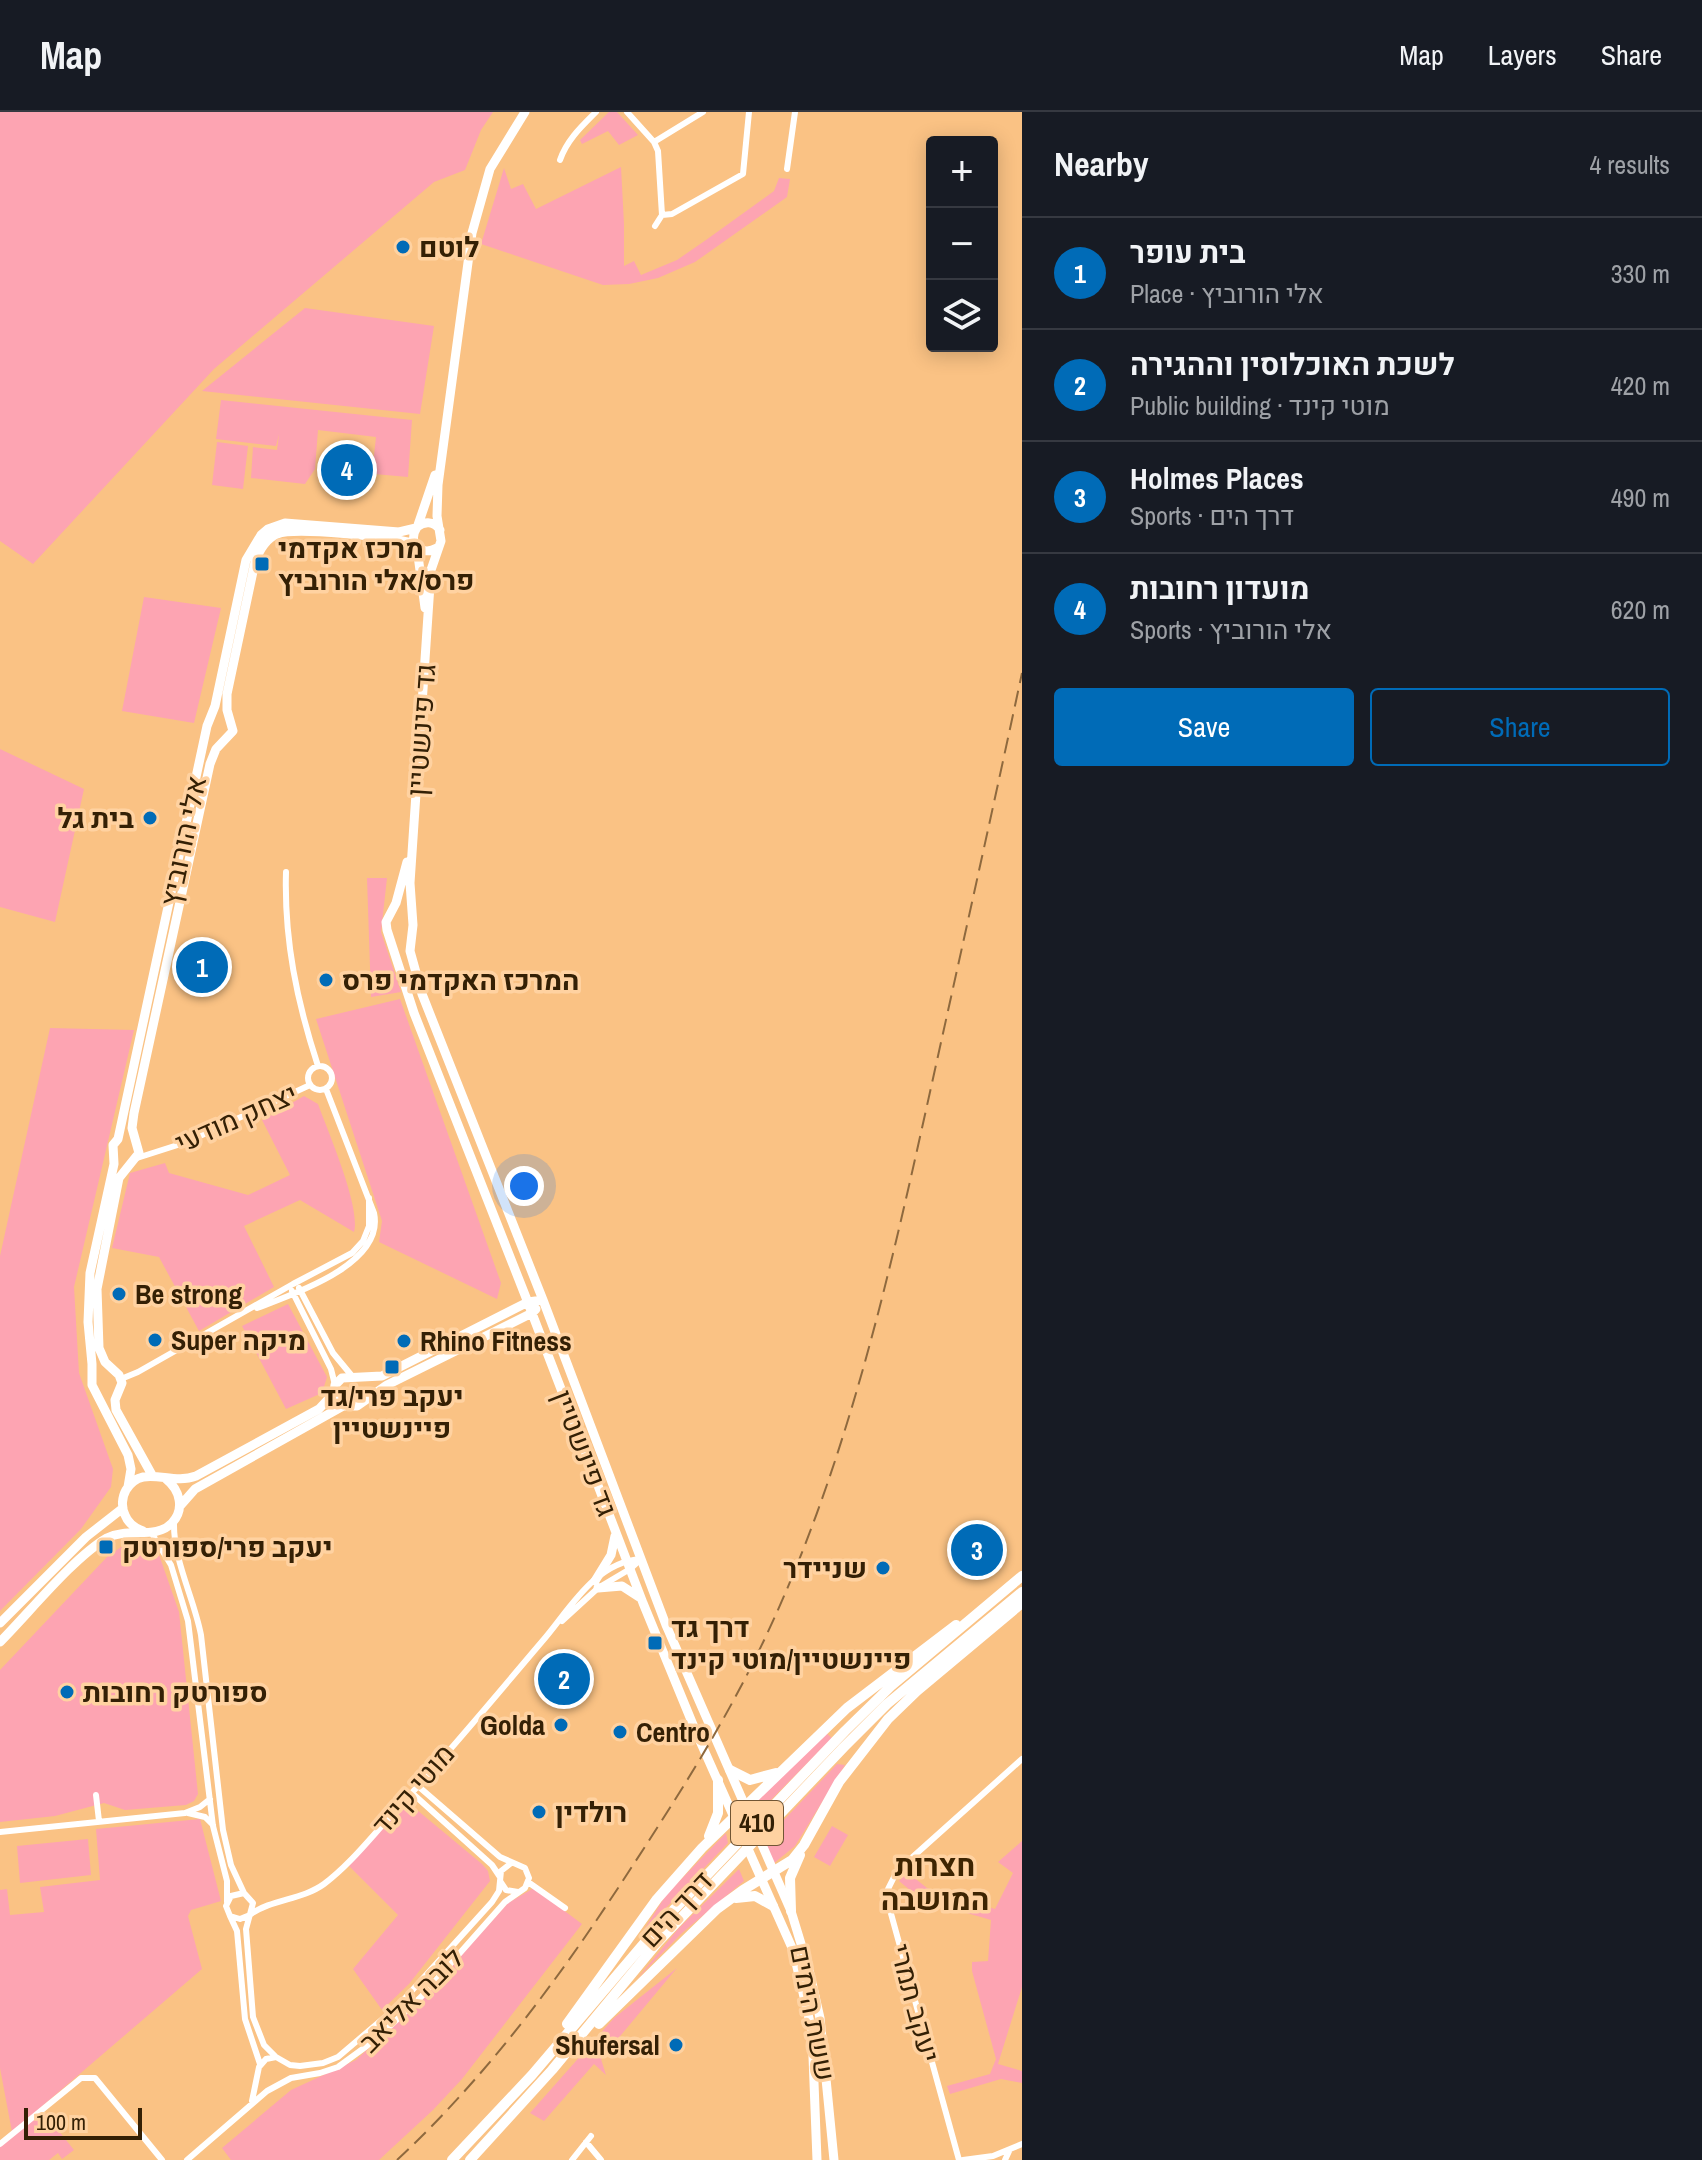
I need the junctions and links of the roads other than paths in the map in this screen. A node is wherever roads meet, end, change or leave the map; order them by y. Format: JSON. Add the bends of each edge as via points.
{"nodes":[{"id":1,"x":525,"y":112,"type":"edge"},
{"id":2,"x":596,"y":112,"type":"edge"},
{"id":3,"x":627,"y":112,"type":"edge"},
{"id":4,"x":703,"y":112,"type":"edge"},
{"id":5,"x":795,"y":112,"type":"edge"},
{"id":6,"x":746,"y":114,"type":"edge"},
{"id":7,"x":654,"y":142,"type":"junction"},
{"id":8,"x":560,"y":160,"type":"dead end"},
{"id":9,"x":787,"y":169,"type":"dead end"},
{"id":10,"x":662,"y":215,"type":"junction"},
{"id":11,"x":655,"y":226,"type":"dead end"},
{"id":12,"x":442,"y":445,"type":"junction"},
{"id":13,"x":417,"y":527,"type":"junction"},
{"id":14,"x":441,"y":532,"type":"junction"},
{"id":15,"x":439,"y":545,"type":"junction"},
{"id":16,"x":415,"y":546,"type":"junction"},
{"id":17,"x":428,"y":621,"type":"junction"},
{"id":18,"x":211,"y":717,"type":"junction"},
{"id":19,"x":229,"y":718,"type":"junction"},
{"id":20,"x":207,"y":732,"type":"junction"},
{"id":21,"x":225,"y":740,"type":"junction"},
{"id":22,"x":413,"y":839,"type":"junction"},
{"id":23,"x":286,"y":872,"type":"dead end"},
{"id":24,"x":387,"y":919,"type":"junction"},
{"id":25,"x":412,"y":920,"type":"junction"},
{"id":26,"x":412,"y":932,"type":"junction"},
{"id":27,"x":388,"y":933,"type":"junction"},
{"id":28,"x":318,"y":1066,"type":"junction"},
{"id":29,"x":310,"y":1085,"type":"junction"},
{"id":30,"x":326,"y":1089,"type":"junction"},
{"id":31,"x":118,"y":1139,"type":"junction"},
{"id":32,"x":138,"y":1142,"type":"junction"},
{"id":33,"x":162,"y":1150,"type":"junction"},
{"id":34,"x":113,"y":1153,"type":"junction"},
{"id":35,"x":133,"y":1160,"type":"junction"},
{"id":36,"x":369,"y":1198,"type":"junction"},
{"id":37,"x":516,"y":1270,"type":"junction"},
{"id":38,"x":293,"y":1284,"type":"junction"},
{"id":39,"x":301,"y":1289,"type":"junction"},
{"id":40,"x":291,"y":1294,"type":"junction"},
{"id":41,"x":543,"y":1300,"type":"junction"},
{"id":42,"x":528,"y":1302,"type":"junction"},
{"id":43,"x":532,"y":1313,"type":"junction"},
{"id":44,"x":237,"y":1316,"type":"junction"},
{"id":45,"x":501,"y":1316,"type":"junction"},
{"id":46,"x":510,"y":1324,"type":"junction"},
{"id":47,"x":538,"y":1328,"type":"junction"},
{"id":48,"x":113,"y":1370,"type":"junction"},
{"id":49,"x":93,"y":1377,"type":"junction"},
{"id":50,"x":355,"y":1377,"type":"junction"},
{"id":51,"x":121,"y":1379,"type":"junction"},
{"id":52,"x":334,"y":1389,"type":"junction"},
{"id":53,"x":117,"y":1394,"type":"junction"},
{"id":54,"x":99,"y":1396,"type":"junction"},
{"id":55,"x":363,"y":1399,"type":"junction"},
{"id":56,"x":343,"y":1406,"type":"junction"},
{"id":57,"x":152,"y":1475,"type":"junction"},
{"id":58,"x":163,"y":1478,"type":"junction"},
{"id":59,"x":128,"y":1487,"type":"junction"},
{"id":60,"x":123,"y":1508,"type":"junction"},
{"id":61,"x":176,"y":1515,"type":"junction"},
{"id":62,"x":614,"y":1529,"type":"junction"},
{"id":63,"x":147,"y":1532,"type":"junction"},
{"id":64,"x":641,"y":1559,"type":"junction"},
{"id":65,"x":629,"y":1565,"type":"junction"},
{"id":66,"x":1022,"y":1576,"type":"edge"},
{"id":67,"x":596,"y":1584,"type":"junction"},
{"id":68,"x":1003,"y":1592,"type":"junction"},
{"id":69,"x":1022,"y":1592,"type":"edge"},
{"id":70,"x":643,"y":1603,"type":"junction"},
{"id":71,"x":1022,"y":1603,"type":"edge"},
{"id":72,"x":0,"y":1623,"type":"edge"},
{"id":73,"x":0,"y":1642,"type":"edge"},
{"id":74,"x":1022,"y":1759,"type":"edge"},
{"id":75,"x":730,"y":1770,"type":"junction"},
{"id":76,"x":781,"y":1771,"type":"junction"},
{"id":77,"x":718,"y":1780,"type":"junction"},
{"id":78,"x":418,"y":1786,"type":"junction"},
{"id":79,"x":412,"y":1793,"type":"junction"},
{"id":80,"x":96,"y":1795,"type":"dead end"},
{"id":81,"x":210,"y":1799,"type":"junction"},
{"id":82,"x":746,"y":1805,"type":"junction"},
{"id":83,"x":185,"y":1813,"type":"junction"},
{"id":84,"x":734,"y":1817,"type":"junction"},
{"id":85,"x":99,"y":1821,"type":"junction"},
{"id":86,"x":213,"y":1826,"type":"junction"},
{"id":87,"x":0,"y":1832,"type":"edge"},
{"id":88,"x":804,"y":1845,"type":"junction"},
{"id":89,"x":702,"y":1848,"type":"junction"},
{"id":90,"x":512,"y":1863,"type":"junction"},
{"id":91,"x":775,"y":1870,"type":"junction"},
{"id":92,"x":500,"y":1879,"type":"junction"},
{"id":93,"x":761,"y":1879,"type":"junction"},
{"id":94,"x":528,"y":1882,"type":"junction"},
{"id":95,"x":521,"y":1891,"type":"junction"},
{"id":96,"x":244,"y":1893,"type":"junction"},
{"id":97,"x":227,"y":1902,"type":"junction"},
{"id":98,"x":726,"y":1902,"type":"junction"},
{"id":99,"x":773,"y":1906,"type":"junction"},
{"id":100,"x":565,"y":1908,"type":"dead end"},
{"id":101,"x":791,"y":1911,"type":"junction"},
{"id":102,"x":250,"y":1914,"type":"junction"},
{"id":103,"x":230,"y":1916,"type":"junction"},
{"id":104,"x":800,"y":1958,"type":"junction"},
{"id":105,"x":281,"y":2059,"type":"junction"},
{"id":106,"x":552,"y":2070,"type":"junction"},
{"id":107,"x":259,"y":2072,"type":"junction"},
{"id":108,"x":532,"y":2075,"type":"junction"},
{"id":109,"x":281,"y":2083,"type":"junction"},
{"id":110,"x":249,"y":2107,"type":"junction"},
{"id":111,"x":0,"y":2144,"type":"edge"},
{"id":112,"x":1021,"y":2144,"type":"edge"},
{"id":113,"x":1010,"y":2149,"type":"junction"},
{"id":114,"x":162,"y":2160,"type":"edge"},
{"id":115,"x":187,"y":2160,"type":"edge"},
{"id":116,"x":452,"y":2160,"type":"edge"},
{"id":117,"x":470,"y":2160,"type":"edge"},
{"id":118,"x":572,"y":2160,"type":"edge"},
{"id":119,"x":601,"y":2160,"type":"edge"},
{"id":120,"x":817,"y":2160,"type":"edge"},
{"id":121,"x":834,"y":2160,"type":"edge"},
{"id":122,"x":961,"y":2160,"type":"edge"},
{"id":123,"x":1005,"y":2160,"type":"edge"}],
"edges":[{"from":1,"to":12,"type":"street","via":[[490,169],[475,218]]},
{"from":2,"to":8,"type":"street","via":[[575,133]]},
{"from":3,"to":7,"type":"street"},
{"from":4,"to":7,"type":"street"},
{"from":5,"to":9,"type":"street"},
{"from":6,"to":10,"type":"street","via":[[743,174]]},
{"from":7,"to":10,"type":"street"},
{"from":10,"to":11,"type":"street"},
{"from":12,"to":13,"type":"street"},
{"from":12,"to":14,"type":"street","via":[[437,502]]},
{"from":13,"to":14,"type":"street","via":[[431,523]]},
{"from":13,"to":16,"type":"street"},
{"from":13,"to":18,"type":"street","via":[[399,532],[294,521],[261,535],[246,560]]},
{"from":14,"to":15,"type":"street"},
{"from":15,"to":16,"type":"street","via":[[429,552]]},
{"from":15,"to":17,"type":"street","name":"גד פינשטיין","via":[[432,563]]},
{"from":16,"to":17,"type":"street","name":"גד פינשטיין"},
{"from":16,"to":19,"type":"street","via":[[294,530],[267,542],[255,562],[227,694]]},
{"from":17,"to":22,"type":"street","name":"גד פינשטיין"},
{"from":18,"to":19,"type":"street"},
{"from":18,"to":20,"type":"street"},
{"from":19,"to":21,"type":"street","via":[[233,729]]},
{"from":20,"to":21,"type":"street","via":[[214,740]]},
{"from":20,"to":31,"type":"street","name":"אלי הורוביץ"},
{"from":21,"to":32,"type":"street","name":"אלי הורוביץ","via":[[210,764],[134,1113],[132,1128]]},
{"from":22,"to":24,"type":"street","name":"גד פינשטיין","via":[[400,892]]},
{"from":22,"to":25,"type":"street","name":"גד פינשטיין"},
{"from":23,"to":28,"type":"street","via":[[294,983]]},
{"from":24,"to":25,"type":"street","via":[[402,912]]},
{"from":24,"to":27,"type":"street"},
{"from":25,"to":26,"type":"street"},
{"from":26,"to":27,"type":"street","via":[[401,939]]},
{"from":26,"to":41,"type":"street","name":"גד פינשטיין","via":[[412,960],[422,994]]},
{"from":27,"to":37,"type":"street","name":"גד פינשטיין","via":[[414,1013]]},
{"from":28,"to":29,"type":"street","via":[[309,1073]]},
{"from":28,"to":30,"type":"street","via":[[332,1076]]},
{"from":29,"to":30,"type":"street"},
{"from":29,"to":33,"type":"street","name":"יצחק מודעי"},
{"from":30,"to":36,"type":"street"},
{"from":31,"to":32,"type":"street","via":[[129,1136]]},
{"from":31,"to":34,"type":"street"},
{"from":32,"to":33,"type":"street","name":"יצחק מודעי"},
{"from":32,"to":35,"type":"street","via":[[140,1150]]},
{"from":33,"to":35,"type":"street","name":"יצחק מודעי"},
{"from":34,"to":35,"type":"street","via":[[122,1162]]},
{"from":34,"to":49,"type":"street","via":[[88,1288]]},
{"from":35,"to":48,"type":"street","via":[[118,1184],[97,1289],[99,1348]]},
{"from":36,"to":38,"type":"street","via":[[369,1226],[358,1247]]},
{"from":36,"to":39,"type":"street","via":[[375,1226],[364,1252]]},
{"from":37,"to":42,"type":"street","name":"גד פינשטיין"},
{"from":37,"to":45,"type":"street","via":[[518,1298]]},
{"from":38,"to":39,"type":"street"},
{"from":38,"to":40,"type":"street"},
{"from":38,"to":44,"type":"street"},
{"from":39,"to":40,"type":"street"},
{"from":39,"to":50,"type":"street","via":[[333,1353]]},
{"from":40,"to":44,"type":"street"},
{"from":40,"to":52,"type":"street","via":[[331,1369]]},
{"from":41,"to":42,"type":"street"},
{"from":41,"to":43,"type":"street"},
{"from":41,"to":64,"type":"street","name":"גד פינשטיין"},
{"from":42,"to":43,"type":"street","name":"גד פינשטיין"},
{"from":42,"to":45,"type":"street"},
{"from":43,"to":46,"type":"street"},
{"from":43,"to":47,"type":"street","name":"גד פינשטיין"},
{"from":44,"to":51,"type":"street"},
{"from":45,"to":50,"type":"street","via":[[382,1376]]},
{"from":46,"to":47,"type":"street","via":[[526,1322]]},
{"from":46,"to":55,"type":"street"},
{"from":47,"to":62,"type":"street","name":"גד פינשטיין"},
{"from":48,"to":49,"type":"street","via":[[99,1370]]},
{"from":48,"to":51,"type":"street"},
{"from":49,"to":54,"type":"street"},
{"from":50,"to":52,"type":"street","via":[[342,1378]]},
{"from":50,"to":55,"type":"street","via":[[364,1385]]},
{"from":51,"to":53,"type":"street"},
{"from":52,"to":56,"type":"street"},
{"from":52,"to":58,"type":"street","via":[[319,1409],[196,1476]]},
{"from":53,"to":54,"type":"street"},
{"from":53,"to":57,"type":"street","via":[[117,1413]]},
{"from":54,"to":59,"type":"street","via":[[128,1455]]},
{"from":55,"to":56,"type":"street","via":[[357,1406]]},
{"from":56,"to":61,"type":"street","via":[[195,1489]]},
{"from":57,"to":58,"type":"street"},
{"from":57,"to":59,"type":"street"},
{"from":58,"to":61,"type":"street","via":[[177,1491]]},
{"from":59,"to":60,"type":"street"},
{"from":60,"to":63,"type":"street","via":[[132,1525]]},
{"from":60,"to":72,"type":"street","via":[[86,1537]]},
{"from":61,"to":63,"type":"street","via":[[164,1529]]},
{"from":61,"to":96,"type":"street","via":[[174,1537],[201,1635],[223,1830]]},
{"from":62,"to":65,"type":"street","name":"גד פינשטיין"},
{"from":62,"to":67,"type":"street","via":[[616,1540]]},
{"from":63,"to":73,"type":"street","via":[[119,1533],[104,1540]]},
{"from":63,"to":81,"type":"street","via":[[171,1565],[188,1621]]},
{"from":64,"to":65,"type":"street","name":"מוטי קינד"},
{"from":64,"to":75,"type":"street","name":"גד פינשטיין"},
{"from":65,"to":67,"type":"street","name":"מוטי קינד"},
{"from":65,"to":70,"type":"street","name":"גד פינשטיין"},
{"from":66,"to":68,"type":"main road","name":"דרך הים","number":"410"},
{"from":67,"to":70,"type":"street","via":[[622,1586]]},
{"from":67,"to":78,"type":"street","name":"מוטי קינד","via":[[569,1607]]},
{"from":68,"to":76,"type":"main road","via":[[862,1695]]},
{"from":68,"to":108,"type":"main road","name":"דרך הים","number":"410","via":[[845,1731],[663,1921]]},
{"from":69,"to":106,"type":"main road","name":"דרך הים","number":"410","via":[[850,1741],[658,1942]]},
{"from":70,"to":77,"type":"street","name":"גד פינשטיין"},
{"from":71,"to":88,"type":"main road","via":[[895,1711],[846,1772]]},
{"from":74,"to":122,"type":"street","name":"יעקב תמרי","via":[[899,1869],[888,1889],[891,1916]]},
{"from":75,"to":76,"type":"main road","via":[[755,1780]]},
{"from":75,"to":82,"type":"street","name":"גד פינשטיין"},
{"from":76,"to":82,"type":"main road"},
{"from":77,"to":84,"type":"street","name":"גד פינשטיין"},
{"from":77,"to":89,"type":"main road","via":[[718,1813]]},
{"from":78,"to":79,"type":"street","name":"מוטי קינד"},
{"from":78,"to":90,"type":"street","via":[[497,1856]]},
{"from":79,"to":92,"type":"street","via":[[493,1866]]},
{"from":79,"to":102,"type":"street","name":"מוטי קינד","via":[[323,1885]]},
{"from":80,"to":85,"type":"street"},
{"from":81,"to":83,"type":"street"},
{"from":81,"to":86,"type":"street"},
{"from":82,"to":84,"type":"main road"},
{"from":82,"to":91,"type":"street","name":"גד פינשטיין"},
{"from":83,"to":85,"type":"street"},
{"from":83,"to":86,"type":"street","via":[[205,1817]]},
{"from":84,"to":89,"type":"main road"},
{"from":84,"to":93,"type":"street","name":"גד פינשטיין"},
{"from":85,"to":87,"type":"street"},
{"from":86,"to":97,"type":"street"},
{"from":88,"to":91,"type":"main road"},
{"from":88,"to":101,"type":"main road","via":[[790,1878]]},
{"from":89,"to":108,"type":"main road"},
{"from":90,"to":92,"type":"street"},
{"from":90,"to":94,"type":"street","via":[[526,1869]]},
{"from":91,"to":93,"type":"main road"},
{"from":91,"to":101,"type":"street","name":"ששת הימים"},
{"from":92,"to":95,"type":"street","via":[[508,1891]]},
{"from":92,"to":105,"type":"street","name":"לובה אליאב","via":[[492,1902],[375,2028],[331,2060],[300,2066]]},
{"from":93,"to":98,"type":"main road"},
{"from":93,"to":99,"type":"street","name":"ששת הימים"},
{"from":94,"to":95,"type":"street"},
{"from":94,"to":100,"type":"street"},
{"from":95,"to":109,"type":"street","name":"לובה אליאב","via":[[367,2047],[334,2069]]},
{"from":96,"to":97,"type":"street"},
{"from":96,"to":102,"type":"street","via":[[253,1903]]},
{"from":97,"to":103,"type":"street"},
{"from":98,"to":99,"type":"main road","via":[[755,1896]]},
{"from":98,"to":106,"type":"main road"},
{"from":99,"to":104,"type":"street","name":"ששת הימים"},
{"from":101,"to":104,"type":"street","name":"ששת הימים"},
{"from":102,"to":103,"type":"street"},
{"from":102,"to":105,"type":"street","via":[[246,1929],[253,2017],[264,2045]]},
{"from":103,"to":107,"type":"street","via":[[237,1931],[245,2019]]},
{"from":104,"to":120,"type":"street","name":"ששת הימים","via":[[812,2031]]},
{"from":104,"to":121,"type":"street","name":"ששת הימים","via":[[821,2027]]},
{"from":105,"to":107,"type":"street","via":[[266,2059]]},
{"from":105,"to":109,"type":"street","via":[[288,2072]]},
{"from":106,"to":117,"type":"main road","name":"דרך הים","number":"410"},
{"from":107,"to":109,"type":"street","via":[[266,2084]]},
{"from":107,"to":110,"type":"street"},
{"from":108,"to":116,"type":"main road","name":"דרך הים","number":"410"},
{"from":109,"to":110,"type":"street"},
{"from":110,"to":115,"type":"street"},
{"from":111,"to":114,"type":"street","via":[[81,2078],[95,2078]]},
{"from":112,"to":113,"type":"street"},
{"from":113,"to":122,"type":"street"},
{"from":113,"to":123,"type":"street"},
{"from":118,"to":119,"type":"street","via":[[588,2139]]}]}
